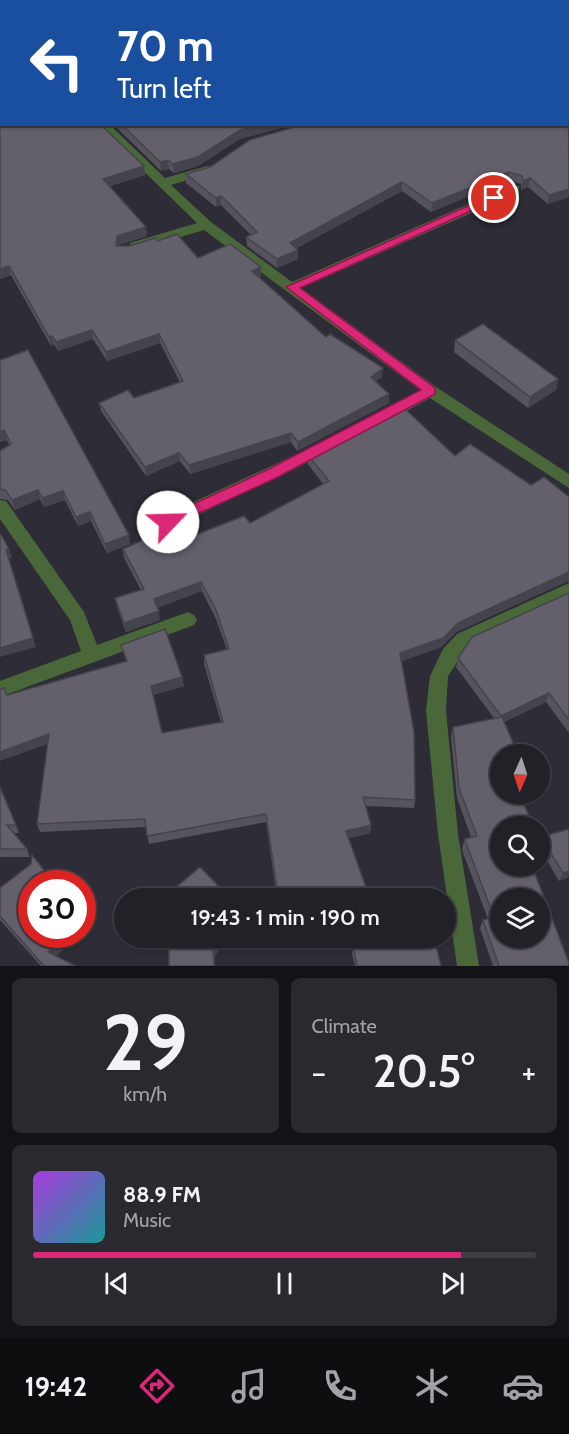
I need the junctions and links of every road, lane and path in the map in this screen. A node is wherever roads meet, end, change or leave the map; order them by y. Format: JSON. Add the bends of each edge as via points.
{"nodes":[{"id":1,"x":103,"y":126,"type":"edge"},
{"id":2,"x":214,"y":165,"type":"edge"},
{"id":3,"x":163,"y":183,"type":"junction"},
{"id":4,"x":514,"y":189,"type":"dead end"},
{"id":5,"x":206,"y":225,"type":"junction"},
{"id":6,"x":124,"y":250,"type":"edge"},
{"id":7,"x":292,"y":287,"type":"junction"},
{"id":8,"x":431,"y":391,"type":"junction"},
{"id":9,"x":374,"y":421,"type":"edge"},
{"id":10,"x":345,"y":436,"type":"edge"},
{"id":11,"x":569,"y":482,"type":"edge"},
{"id":12,"x":0,"y":506,"type":"edge"},
{"id":13,"x":150,"y":530,"type":"dead end"},
{"id":14,"x":569,"y":590,"type":"edge"},
{"id":15,"x":188,"y":620,"type":"dead end"},
{"id":16,"x":92,"y":656,"type":"junction"},
{"id":17,"x":0,"y":689,"type":"edge"},
{"id":18,"x":468,"y":966,"type":"edge"}],
"edges":[{"from":1,"to":3,"type":"street"},
{"from":2,"to":3,"type":"street"},
{"from":3,"to":5,"type":"street"},
{"from":4,"to":7,"type":"street"},
{"from":5,"to":6,"type":"street"},
{"from":5,"to":7,"type":"street"},
{"from":7,"to":8,"type":"street"},
{"from":8,"to":9,"type":"street"},
{"from":8,"to":11,"type":"street"},
{"from":10,"to":13,"type":"street"},
{"from":12,"to":16,"type":"street","via":[[78,617]]},
{"from":14,"to":18,"type":"street","via":[[463,639],[439,676],[436,711],[448,834]]},
{"from":15,"to":16,"type":"street"},
{"from":16,"to":17,"type":"street"}]}
